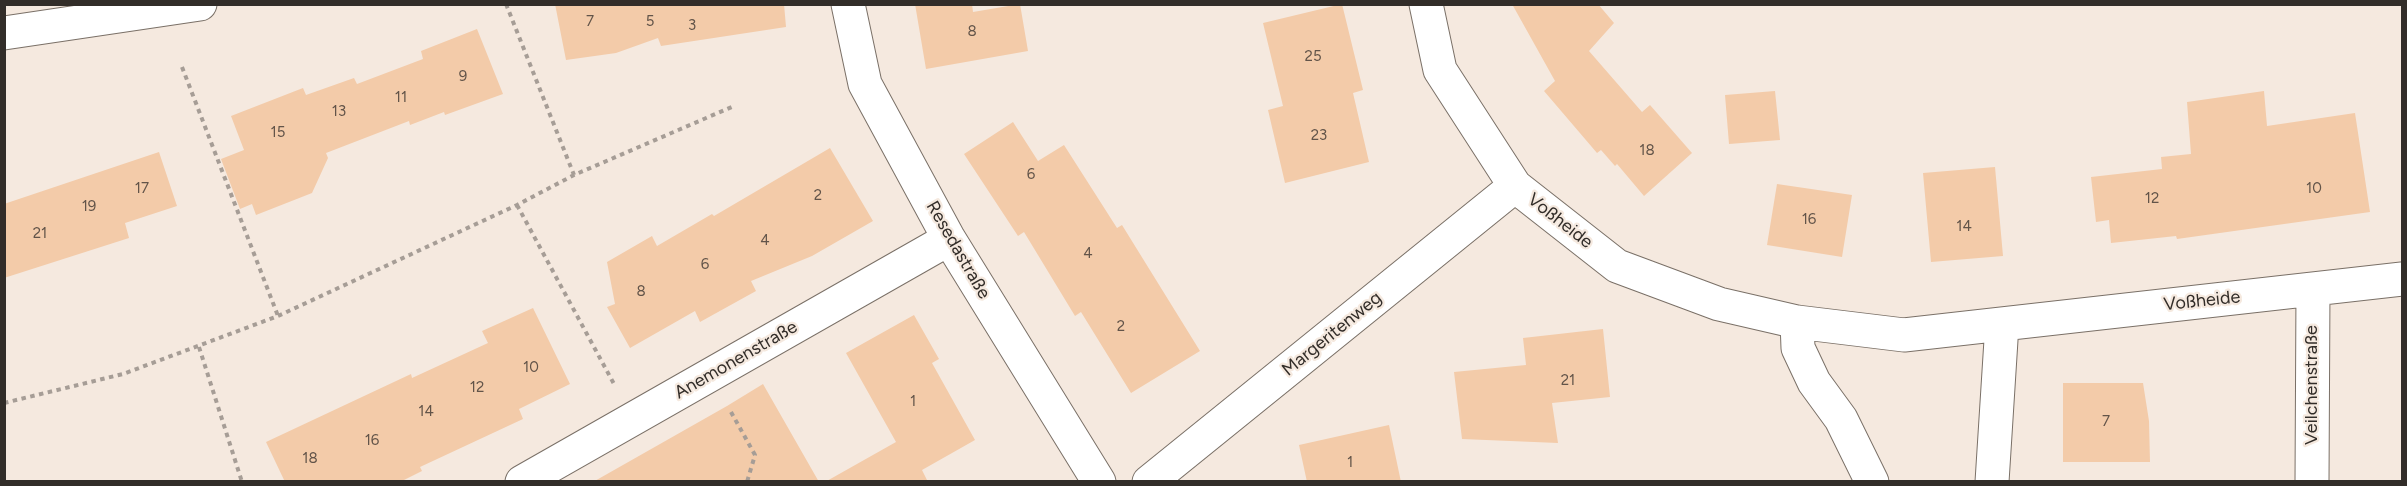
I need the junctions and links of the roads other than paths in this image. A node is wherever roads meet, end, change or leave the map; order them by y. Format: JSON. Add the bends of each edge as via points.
{"nodes":[{"id":1,"x":200,"y":4,"type":"edge"},
{"id":2,"x":848,"y":4,"type":"edge"},
{"id":3,"x":1426,"y":4,"type":"edge"},
{"id":4,"x":4,"y":33,"type":"edge"},
{"id":5,"x":1515,"y":186,"type":"junction"},
{"id":6,"x":950,"y":239,"type":"junction"},
{"id":7,"x":2403,"y":279,"type":"edge"},
{"id":8,"x":2313,"y":289,"type":"junction"},
{"id":9,"x":1797,"y":322,"type":"junction"},
{"id":10,"x":2002,"y":324,"type":"junction"},
{"id":11,"x":1156,"y":479,"type":"edge"},
{"id":12,"x":522,"y":482,"type":"edge"},
{"id":13,"x":1099,"y":482,"type":"edge"},
{"id":14,"x":1872,"y":482,"type":"edge"},
{"id":15,"x":1992,"y":482,"type":"edge"},
{"id":16,"x":2312,"y":482,"type":"edge"}],
"edges":[{"from":1,"to":4,"type":"street"},
{"from":2,"to":6,"type":"street","name":"Resedastraße","via":[[865,84]]},
{"from":3,"to":5,"type":"street","name":"Voßheide","via":[[1440,70]]},
{"from":5,"to":9,"type":"street","name":"Voßheide","via":[[1617,266],[1719,304]]},
{"from":5,"to":11,"type":"street","name":"Margeritenweg"},
{"from":6,"to":12,"type":"street","name":"Anemonenstraße"},
{"from":6,"to":13,"type":"street","name":"Resedastraße"},
{"from":7,"to":8,"type":"street","name":"Voßheide"},
{"from":8,"to":10,"type":"street","name":"Voßheide"},
{"from":8,"to":16,"type":"street","name":"Veilchenstraße"},
{"from":9,"to":10,"type":"street","name":"Voßheide","via":[[1904,334]]},
{"from":9,"to":14,"type":"street","via":[[1798,348],[1814,382],[1841,419]]},
{"from":10,"to":15,"type":"street"}]}
